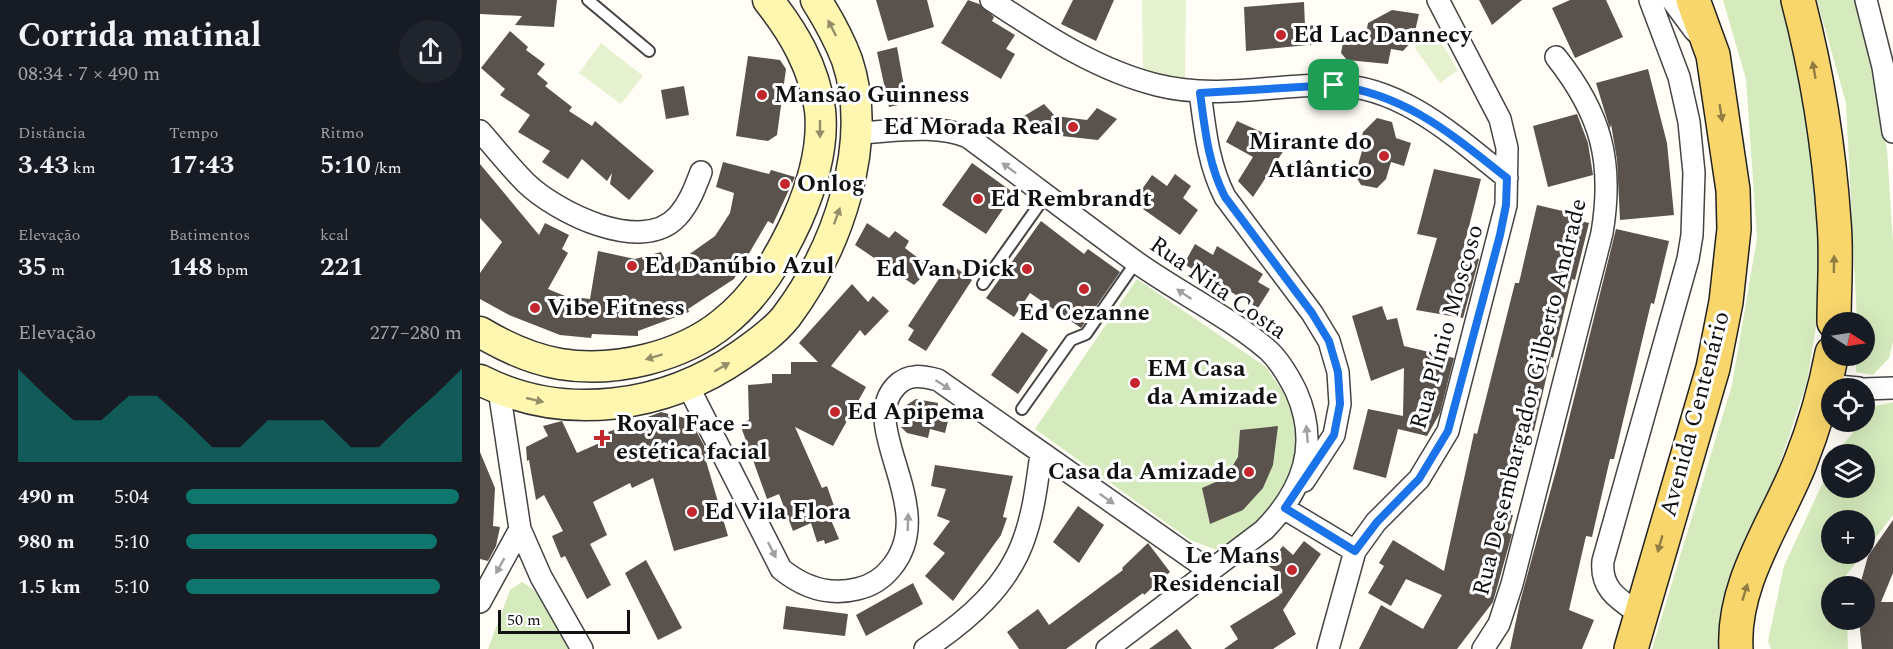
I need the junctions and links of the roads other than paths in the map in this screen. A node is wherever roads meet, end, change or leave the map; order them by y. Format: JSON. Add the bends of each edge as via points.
{"nodes":[{"id":1,"x":588,"y":0,"type":"edge"},
{"id":2,"x":768,"y":0,"type":"edge"},
{"id":3,"x":816,"y":0,"type":"edge"},
{"id":4,"x":992,"y":0,"type":"edge"},
{"id":5,"x":1438,"y":0,"type":"edge"},
{"id":6,"x":1650,"y":0,"type":"edge"},
{"id":7,"x":1672,"y":0,"type":"edge"},
{"id":8,"x":1693,"y":0,"type":"edge"},
{"id":9,"x":1798,"y":0,"type":"edge"},
{"id":10,"x":1866,"y":0,"type":"edge"},
{"id":11,"x":649,"y":51,"type":"dead end"},
{"id":12,"x":1713,"y":55,"type":"junction"},
{"id":13,"x":1557,"y":57,"type":"dead end"},
{"id":14,"x":1200,"y":93,"type":"junction"},
{"id":15,"x":480,"y":130,"type":"edge"},
{"id":16,"x":1893,"y":132,"type":"edge"},
{"id":17,"x":855,"y":133,"type":"junction"},
{"id":18,"x":701,"y":172,"type":"dead end"},
{"id":19,"x":1507,"y":178,"type":"junction"},
{"id":20,"x":1046,"y":195,"type":"junction"},
{"id":21,"x":1136,"y":262,"type":"junction"},
{"id":22,"x":983,"y":284,"type":"dead end"},
{"id":23,"x":1834,"y":312,"type":"edge"},
{"id":24,"x":480,"y":332,"type":"edge"},
{"id":25,"x":1892,"y":384,"type":"edge"},
{"id":26,"x":490,"y":385,"type":"edge"},
{"id":27,"x":688,"y":386,"type":"junction"},
{"id":28,"x":1875,"y":387,"type":"edge"},
{"id":29,"x":1821,"y":400,"type":"edge"},
{"id":30,"x":1022,"y":409,"type":"dead end"},
{"id":31,"x":1041,"y":454,"type":"junction"},
{"id":32,"x":1285,"y":508,"type":"junction"},
{"id":33,"x":520,"y":529,"type":"junction"},
{"id":34,"x":1355,"y":551,"type":"junction"},
{"id":35,"x":1210,"y":571,"type":"junction"},
{"id":36,"x":480,"y":602,"type":"edge"},
{"id":37,"x":1641,"y":615,"type":"junction"},
{"id":38,"x":1110,"y":648,"type":"edge"},
{"id":39,"x":582,"y":649,"type":"edge"},
{"id":40,"x":925,"y":649,"type":"edge"},
{"id":41,"x":1328,"y":649,"type":"edge"},
{"id":42,"x":1483,"y":649,"type":"edge"},
{"id":43,"x":1631,"y":649,"type":"edge"},
{"id":44,"x":1736,"y":649,"type":"edge"}],
"edges":[{"from":1,"to":11,"type":"lane"},
{"from":2,"to":24,"type":"main road","one_way":true,"via":[[787,23],[810,69],[821,134],[811,183],[789,237],[762,283],[744,304],[697,339],[672,351],[622,364],[560,364],[528,356]]},
{"from":17,"to":3,"type":"main road","one_way":true,"via":[[847,62]]},
{"from":4,"to":14,"type":"street","via":[[1048,38],[1110,69],[1157,85]]},
{"from":5,"to":19,"type":"street","name":"Rua Plínio Moscoso","via":[[1500,119],[1507,148]]},
{"from":6,"to":37,"type":"street","via":[[1679,77],[1689,122],[1695,204],[1688,259],[1603,561],[1603,578],[1610,593]]},
{"from":7,"to":12,"type":"street"},
{"from":8,"to":12,"type":"main road","name":"Avenida Centenário"},
{"from":23,"to":9,"type":"main road","one_way":true,"via":[[1834,224],[1827,153]]},
{"from":10,"to":16,"type":"street","via":[[1883,67]]},
{"from":12,"to":37,"type":"main road","name":"Avenida Centenário","one_way":true,"via":[[1733,190],[1734,229],[1726,302],[1713,368]]},
{"from":13,"to":42,"type":"street","name":"Rua Desembargador Gilberto Andrade","via":[[1591,108],[1606,168],[1607,202],[1512,584],[1499,624]]},
{"from":14,"to":19,"type":"street","via":[[1334,85],[1365,89],[1420,112]]},
{"from":14,"to":32,"type":"street","via":[[1215,179],[1312,313],[1329,341],[1338,372],[1340,404],[1334,435]]},
{"from":15,"to":18,"type":"street","via":[[527,184],[554,203],[607,228],[630,232],[659,228],[676,218]]},
{"from":20,"to":17,"type":"street","name":"Rua Nita Costa","one_way":true,"via":[[968,137],[953,131]]},
{"from":27,"to":17,"type":"main road","one_way":true,"via":[[759,343],[785,318],[826,248],[846,191]]},
{"from":19,"to":34,"type":"street","name":"Rua Plínio Moscoso","via":[[1500,235],[1448,431],[1419,479]]},
{"from":20,"to":21,"type":"street","name":"Rua Nita Costa"},
{"from":20,"to":22,"type":"lane"},
{"from":21,"to":30,"type":"lane","via":[[1086,334],[1071,340]]},
{"from":32,"to":21,"type":"street","name":"Rua Nita Costa","one_way":true,"via":[[1303,471],[1309,438],[1302,405],[1290,378],[1269,351]]},
{"from":25,"to":28,"type":"street"},
{"from":26,"to":27,"type":"main road","one_way":true,"via":[[536,401],[567,406],[657,397]]},
{"from":26,"to":33,"type":"street"},
{"from":27,"to":31,"type":"street","one_way":true,"via":[[781,569],[799,583],[819,589],[859,589],[882,579],[904,547],[908,510],[885,424],[890,392],[900,382],[918,376],[938,380]]},
{"from":44,"to":29,"type":"main road","one_way":true,"via":[[1735,626],[1756,557],[1800,463]]},
{"from":31,"to":35,"type":"street","one_way":true},
{"from":31,"to":40,"type":"street","via":[[1025,537],[1011,566],[991,595],[957,628]]},
{"from":32,"to":34,"type":"street"},
{"from":32,"to":35,"type":"street","name":"Rua Nita Costa","via":[[1264,530]]},
{"from":33,"to":36,"type":"street","one_way":true},
{"from":33,"to":39,"type":"street","via":[[541,577]]},
{"from":34,"to":41,"type":"street","name":"Rua Plínio Moscoso"},
{"from":35,"to":38,"type":"street","name":"Rua Nita Costa"},
{"from":37,"to":43,"type":"main road","name":"Avenida Centenário"}]}
